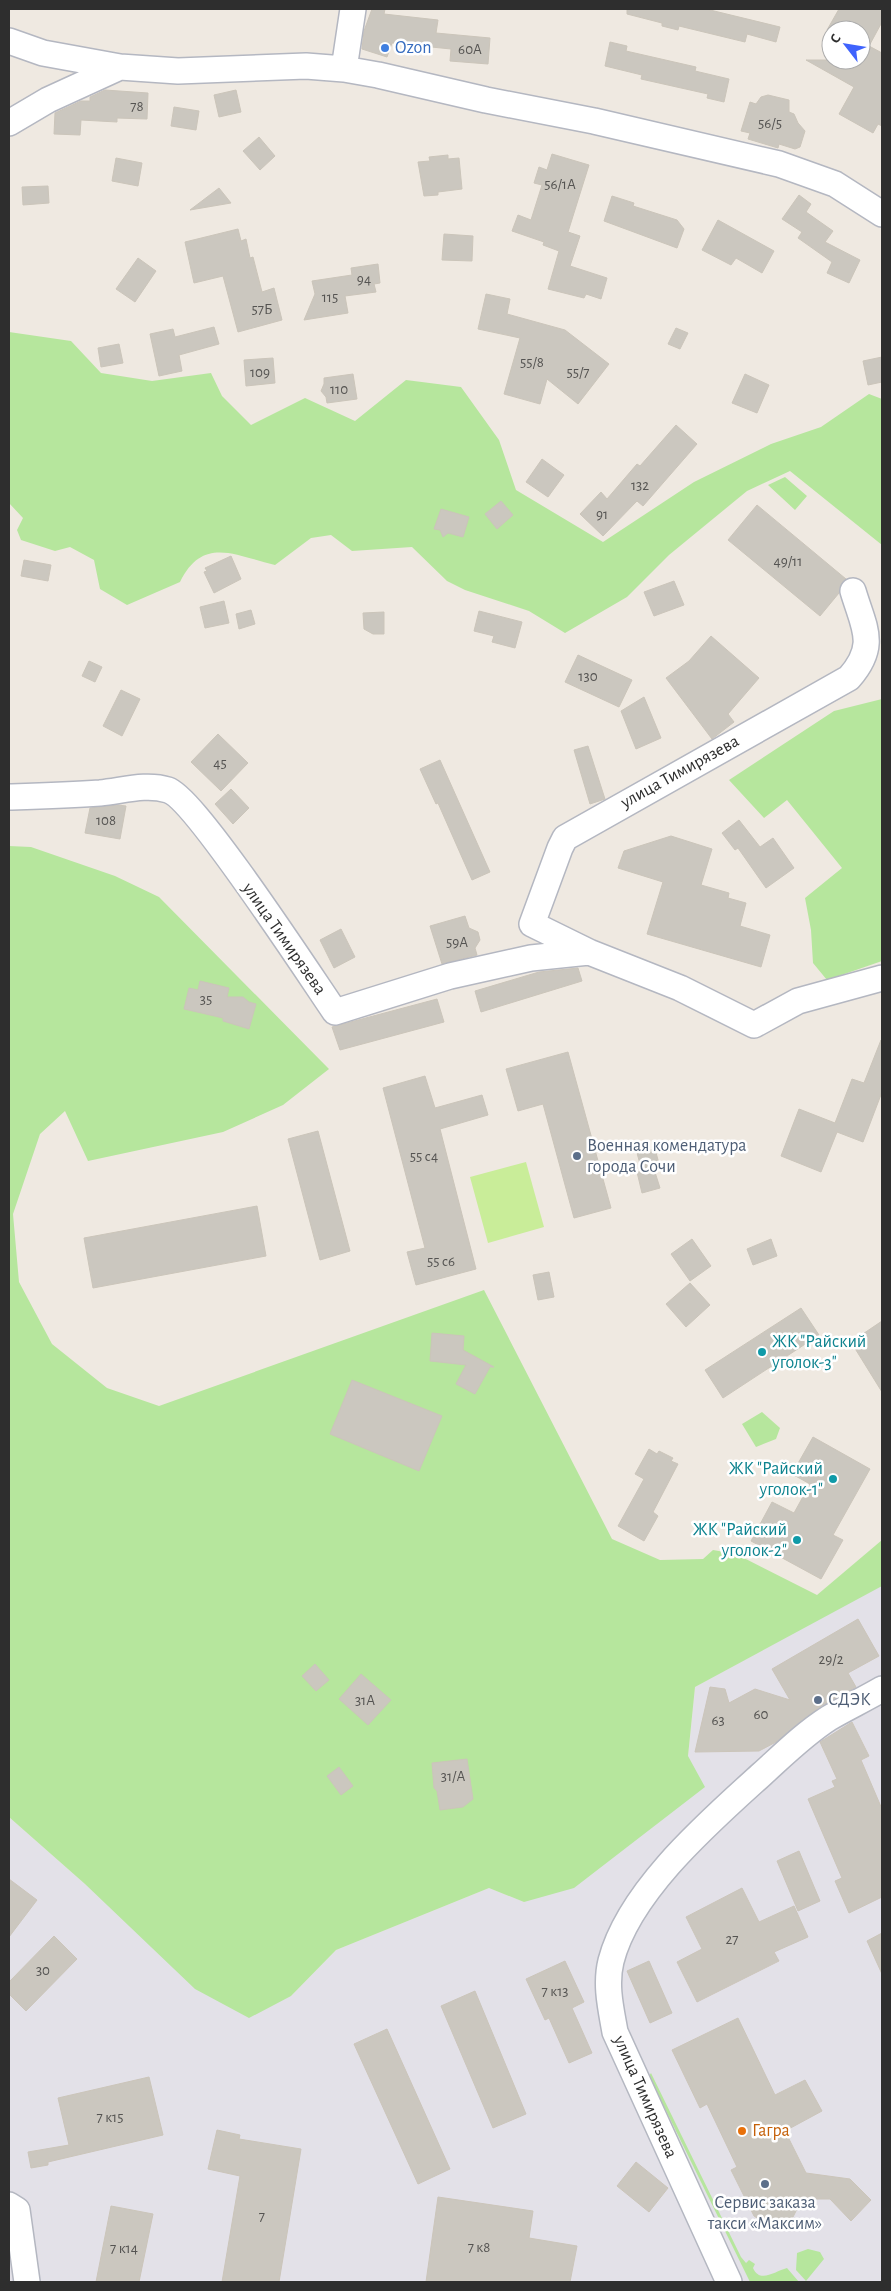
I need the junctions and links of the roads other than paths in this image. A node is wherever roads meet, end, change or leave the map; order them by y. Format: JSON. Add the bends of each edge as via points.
{"nodes":[{"id":1,"x":353,"y":9,"type":"edge"},
{"id":2,"x":9,"y":40,"type":"edge"},
{"id":3,"x":120,"y":68,"type":"junction"},
{"id":4,"x":344,"y":68,"type":"junction"},
{"id":5,"x":9,"y":123,"type":"edge"},
{"id":6,"x":882,"y":214,"type":"edge"},
{"id":7,"x":853,"y":590,"type":"dead end"},
{"id":8,"x":9,"y":797,"type":"edge"},
{"id":9,"x":589,"y":952,"type":"junction"},
{"id":10,"x":882,"y":978,"type":"edge"},
{"id":11,"x":882,"y":1690,"type":"edge"},
{"id":12,"x":9,"y":2205,"type":"edge"},
{"id":13,"x":27,"y":2282,"type":"edge"},
{"id":14,"x":729,"y":2282,"type":"edge"}],
"edges":[{"from":1,"to":4,"type":"street"},
{"from":2,"to":3,"type":"street","via":[[43,53]]},
{"from":3,"to":4,"type":"street","via":[[178,71],[274,66]]},
{"from":3,"to":5,"type":"street","via":[[48,100]]},
{"from":4,"to":6,"type":"street","via":[[594,120],[779,164],[835,184]]},
{"from":7,"to":9,"type":"street","name":"улица Тимирязева","via":[[868,639],[861,665],[849,678],[565,838],[532,924]]},
{"from":8,"to":9,"type":"street","name":"улица Тимирязева","via":[[156,788],[170,791],[182,800],[215,840],[335,1012],[459,974],[531,958]]},
{"from":9,"to":10,"type":"street","name":"улица Тимирязева","via":[[680,988],[754,1025],[798,1001]]},
{"from":11,"to":14,"type":"street","name":"улица Тимирязева","via":[[828,1718],[702,1828],[636,1908],[621,1932],[611,1962],[608,1992],[615,2032]]},
{"from":12,"to":13,"type":"street","via":[[17,2210]]}]}
